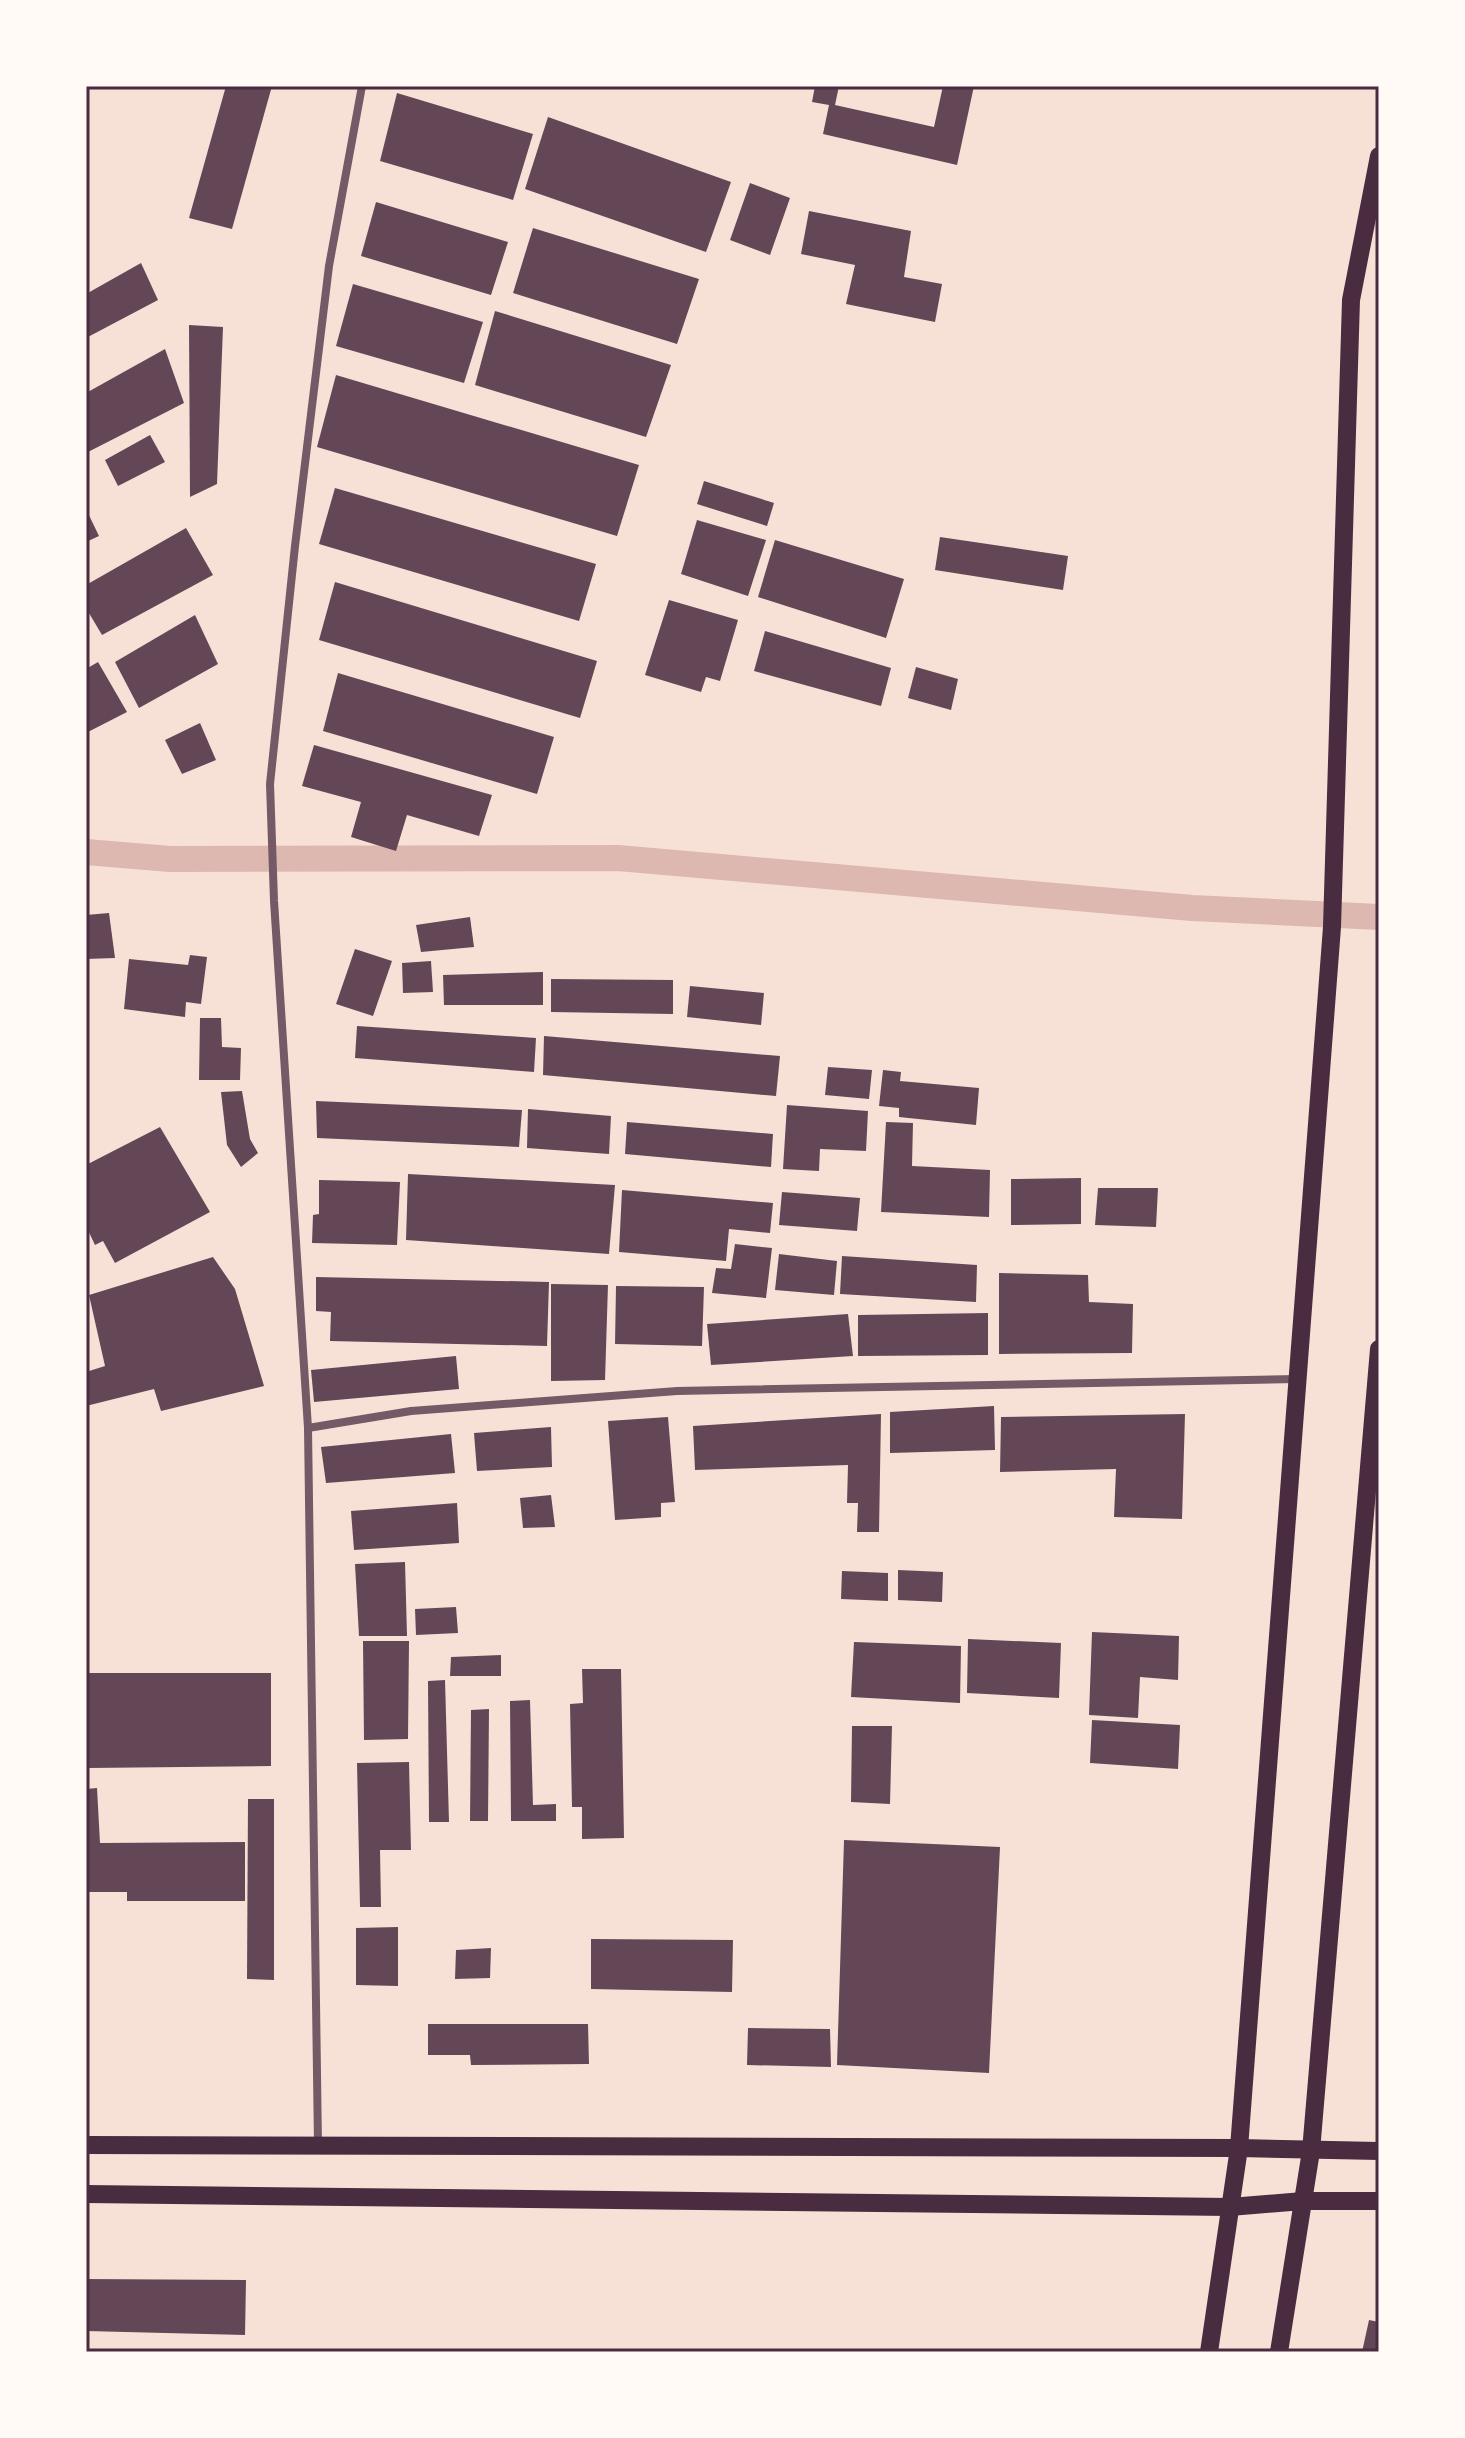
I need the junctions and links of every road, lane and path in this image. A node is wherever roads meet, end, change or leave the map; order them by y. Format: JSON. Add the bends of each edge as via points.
{"nodes":[{"id":1,"x":362,"y":86,"type":"edge"},
{"id":2,"x":1379,"y":156,"type":"edge"},
{"id":3,"x":1379,"y":1349,"type":"edge"},
{"id":4,"x":1298,"y":1379,"type":"junction"},
{"id":5,"x":308,"y":1428,"type":"junction"},
{"id":6,"x":86,"y":2145,"type":"edge"},
{"id":7,"x":318,"y":2146,"type":"junction"},
{"id":8,"x":1239,"y":2148,"type":"junction"},
{"id":9,"x":1311,"y":2151,"type":"junction"},
{"id":10,"x":1379,"y":2151,"type":"edge"},
{"id":11,"x":86,"y":2194,"type":"edge"},
{"id":12,"x":1303,"y":2201,"type":"junction"},
{"id":13,"x":1379,"y":2201,"type":"edge"},
{"id":14,"x":1230,"y":2207,"type":"junction"},
{"id":15,"x":1209,"y":2352,"type":"edge"},
{"id":16,"x":1279,"y":2352,"type":"edge"}],
"edges":[{"from":1,"to":5,"type":"street","via":[[329,266],[270,784]]},
{"from":2,"to":4,"type":"main road","via":[[1351,300],[1332,927]]},
{"from":3,"to":9,"type":"main road"},
{"from":4,"to":5,"type":"street","via":[[677,1391],[411,1411]]},
{"from":4,"to":8,"type":"main road"},
{"from":5,"to":7,"type":"street"},
{"from":6,"to":7,"type":"main road"},
{"from":7,"to":8,"type":"main road"},
{"from":8,"to":9,"type":"main road"},
{"from":8,"to":14,"type":"main road"},
{"from":9,"to":10,"type":"main road"},
{"from":9,"to":12,"type":"main road"},
{"from":11,"to":14,"type":"main road"},
{"from":12,"to":13,"type":"main road"},
{"from":12,"to":14,"type":"main road"},
{"from":12,"to":16,"type":"main road"},
{"from":14,"to":15,"type":"main road"}]}
